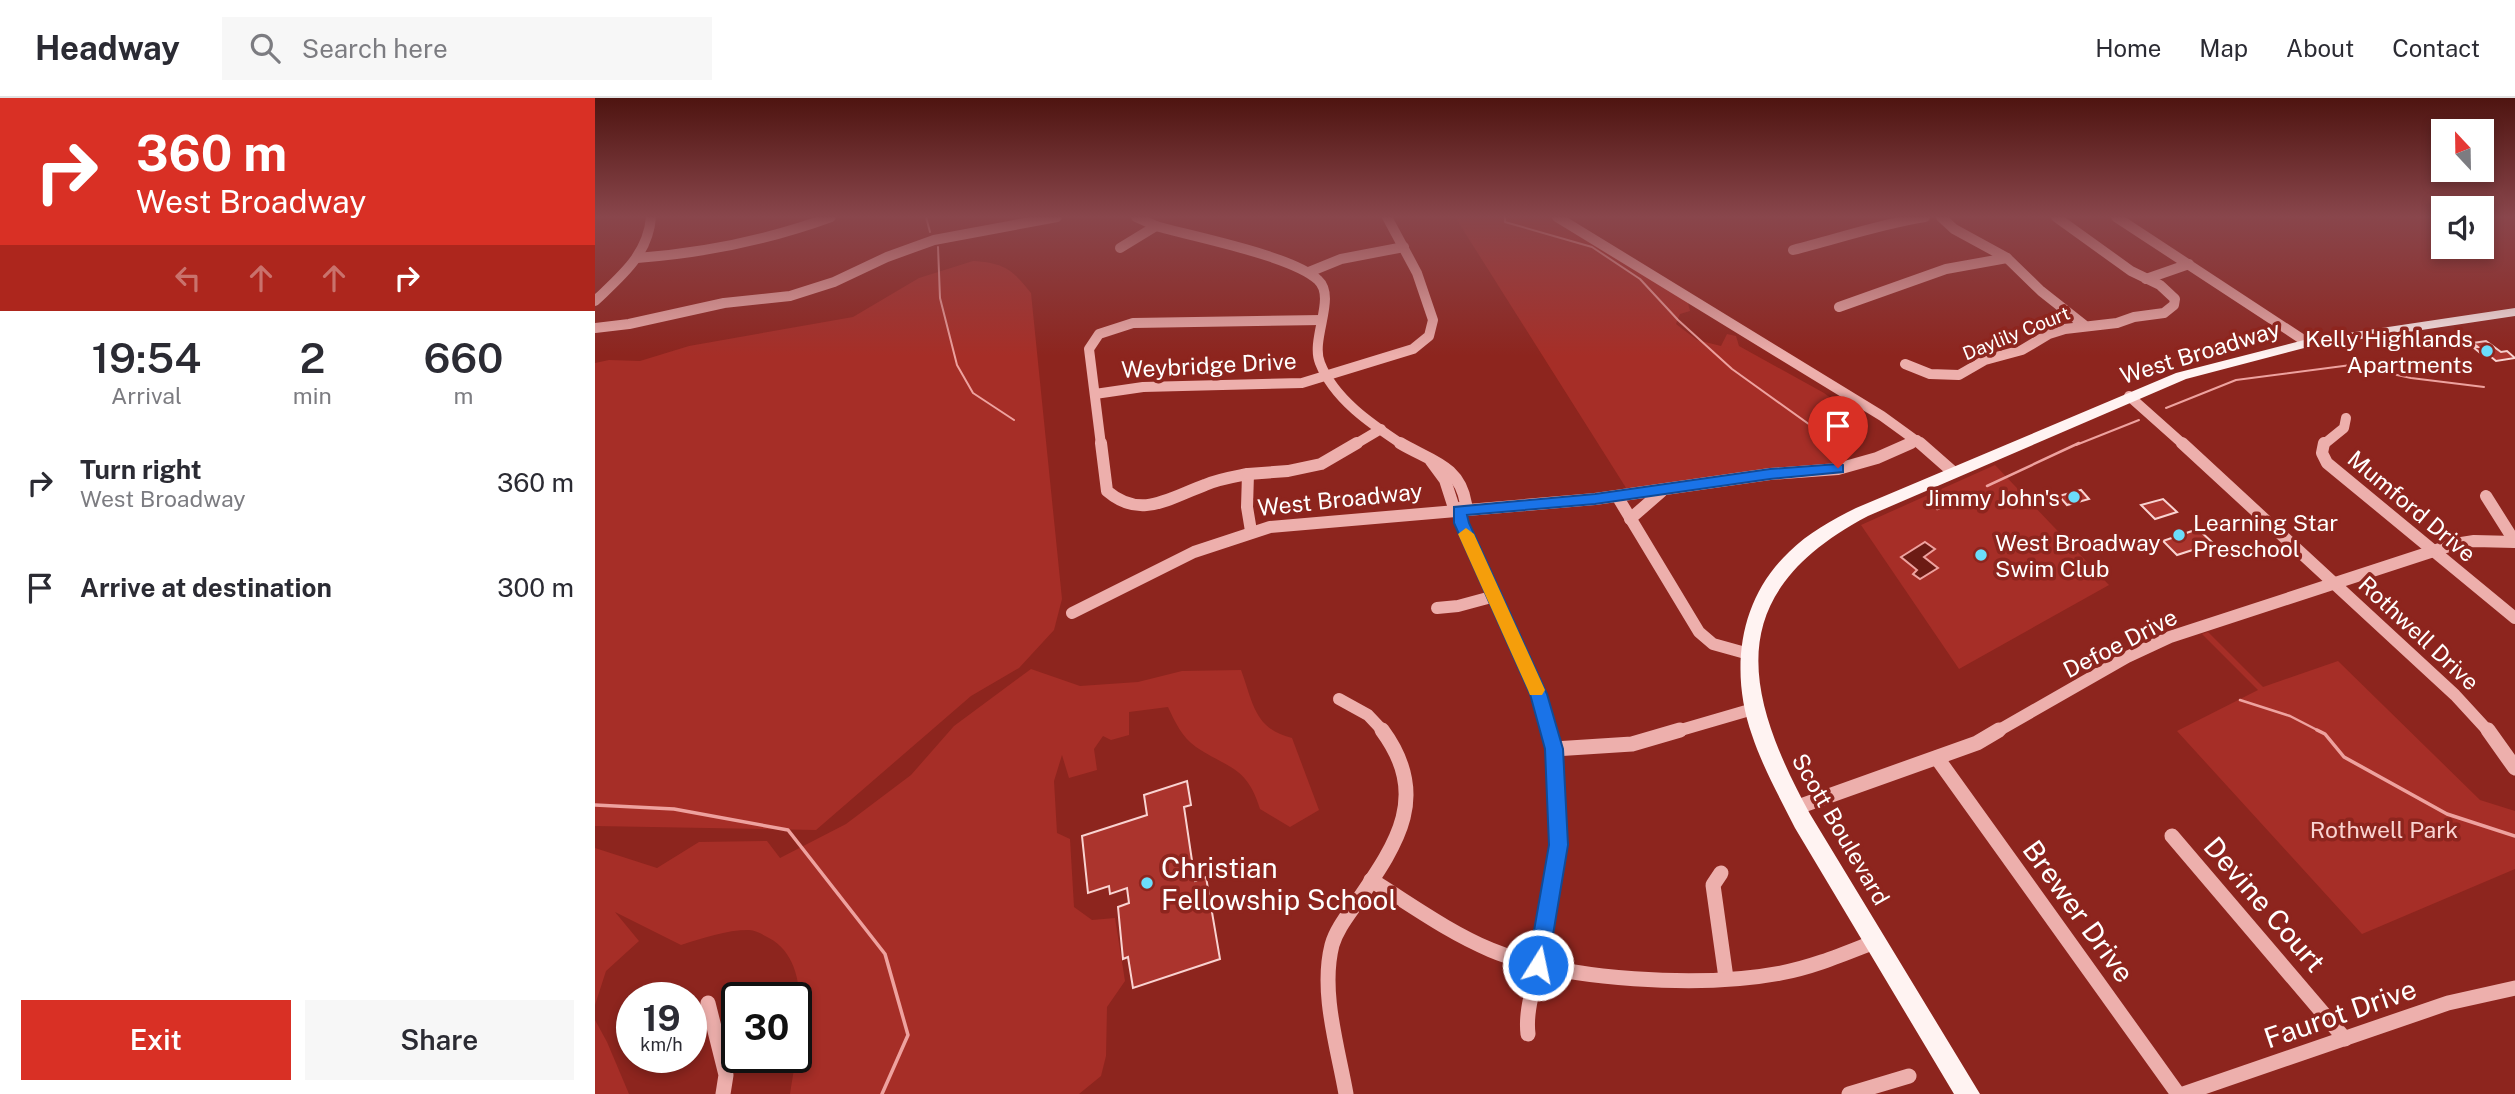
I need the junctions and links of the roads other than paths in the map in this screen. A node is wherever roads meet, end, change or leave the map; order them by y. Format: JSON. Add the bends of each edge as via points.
{"nodes":[{"id":1,"x":633,"y":263,"type":"edge"},
{"id":2,"x":873,"y":263,"type":"edge"},
{"id":3,"x":1281,"y":263,"type":"edge"},
{"id":4,"x":1330,"y":263,"type":"edge"},
{"id":5,"x":1411,"y":263,"type":"edge"},
{"id":6,"x":1633,"y":263,"type":"edge"},
{"id":7,"x":1977,"y":263,"type":"edge"},
{"id":8,"x":2013,"y":263,"type":"edge"},
{"id":9,"x":2122,"y":263,"type":"edge"},
{"id":10,"x":2189,"y":264,"type":"joint"},
{"id":11,"x":1309,"y":272,"type":"junction"},
{"id":12,"x":2146,"y":279,"type":"junction"},
{"id":13,"x":595,"y":301,"type":"edge"},
{"id":14,"x":1839,"y":307,"type":"dead end"},
{"id":15,"x":2515,"y":312,"type":"edge"},
{"id":16,"x":1321,"y":320,"type":"junction"},
{"id":17,"x":2084,"y":325,"type":"junction"},
{"id":18,"x":595,"y":328,"type":"edge"},
{"id":19,"x":2308,"y":343,"type":"junction"},
{"id":20,"x":1905,"y":364,"type":"dead end"},
{"id":21,"x":1325,"y":376,"type":"junction"},
{"id":22,"x":1095,"y":394,"type":"junction"},
{"id":23,"x":2129,"y":396,"type":"junction"},
{"id":24,"x":2346,"y":418,"type":"dead end"},
{"id":25,"x":1381,"y":429,"type":"junction"},
{"id":26,"x":1917,"y":440,"type":"junction"},
{"id":27,"x":1431,"y":461,"type":"joint"},
{"id":28,"x":1953,"y":472,"type":"junction"},
{"id":29,"x":1248,"y":474,"type":"junction"},
{"id":30,"x":1664,"y":489,"type":"junction"},
{"id":31,"x":1617,"y":496,"type":"junction"},
{"id":32,"x":2486,"y":496,"type":"dead end"},
{"id":33,"x":1459,"y":510,"type":"junction"},
{"id":34,"x":1630,"y":519,"type":"junction"},
{"id":35,"x":1251,"y":531,"type":"junction"},
{"id":36,"x":2515,"y":542,"type":"edge"},
{"id":37,"x":2433,"y":551,"type":"junction"},
{"id":38,"x":2335,"y":583,"type":"junction"},
{"id":39,"x":1495,"y":596,"type":"junction"},
{"id":40,"x":1437,"y":608,"type":"dead end"},
{"id":41,"x":1072,"y":613,"type":"dead end"},
{"id":42,"x":2515,"y":618,"type":"edge"},
{"id":43,"x":1749,"y":654,"type":"junction"},
{"id":44,"x":1339,"y":699,"type":"dead end"},
{"id":45,"x":1753,"y":709,"type":"junction"},
{"id":46,"x":1554,"y":749,"type":"junction"},
{"id":47,"x":1937,"y":758,"type":"junction"},
{"id":48,"x":2515,"y":768,"type":"edge"},
{"id":49,"x":1795,"y":808,"type":"junction"},
{"id":50,"x":2172,"y":836,"type":"dead end"},
{"id":51,"x":1721,"y":873,"type":"dead end"},
{"id":52,"x":1371,"y":880,"type":"junction"},
{"id":53,"x":1877,"y":941,"type":"junction"},
{"id":54,"x":1538,"y":965,"type":"junction"},
{"id":55,"x":1726,"y":978,"type":"junction"},
{"id":56,"x":2515,"y":988,"type":"edge"},
{"id":57,"x":708,"y":1003,"type":"dead end"},
{"id":58,"x":1528,"y":1034,"type":"dead end"},
{"id":59,"x":2346,"y":1039,"type":"junction"},
{"id":60,"x":1909,"y":1076,"type":"dead end"},
{"id":61,"x":723,"y":1094,"type":"edge"},
{"id":62,"x":1346,"y":1094,"type":"edge"},
{"id":63,"x":1849,"y":1094,"type":"edge"},
{"id":64,"x":1968,"y":1094,"type":"edge"},
{"id":65,"x":2181,"y":1094,"type":"edge"}],
"edges":[{"from":1,"to":13,"type":"street"},
{"from":2,"to":18,"type":"street","via":[[790,296],[724,303]]},
{"from":3,"to":11,"type":"street"},
{"from":4,"to":11,"type":"street"},
{"from":5,"to":21,"type":"street","name":"Weybridge Drive","via":[[1431,311],[1428,337],[1399,355]]},
{"from":6,"to":26,"type":"street"},
{"from":7,"to":14,"type":"street","via":[[1946,269]]},
{"from":8,"to":17,"type":"street"},
{"from":9,"to":12,"type":"street"},
{"from":10,"to":12,"type":"street"},
{"from":10,"to":19,"type":"street"},
{"from":11,"to":16,"type":"street","via":[[1325,289]]},
{"from":12,"to":17,"type":"street","name":"Daylily Court","via":[[2168,290],[2175,299],[2171,309],[2117,323]]},
{"from":15,"to":19,"type":"main road","name":"West Broadway"},
{"from":16,"to":21,"type":"street","via":[[1316,349]]},
{"from":16,"to":22,"type":"street","via":[[1133,323],[1108,329],[1089,349]]},
{"from":17,"to":20,"type":"street","name":"Daylily Court","via":[[2049,334],[2022,351],[1985,360],[1959,374],[1930,374]]},
{"from":19,"to":23,"type":"main road","name":"West Broadway","via":[[2192,373]]},
{"from":21,"to":22,"type":"street","name":"Weybridge Drive","via":[[1284,385],[1143,387]]},
{"from":21,"to":25,"type":"street","via":[[1341,398]]},
{"from":22,"to":29,"type":"street","via":[[1107,491],[1117,502],[1136,507],[1155,504]]},
{"from":23,"to":28,"type":"main road","name":"West Broadway"},
{"from":23,"to":38,"type":"street","name":"Rothwell Drive"},
{"from":24,"to":37,"type":"street","name":"Mumford Drive","via":[[2344,428],[2323,444],[2327,463]]},
{"from":25,"to":27,"type":"street"},
{"from":25,"to":29,"type":"street","via":[[1321,464]]},
{"from":26,"to":28,"type":"street"},
{"from":26,"to":30,"type":"street","name":"West Broadway","via":[[1877,458],[1838,468]]},
{"from":27,"to":33,"type":"street"},
{"from":28,"to":43,"type":"main road","name":"West Broadway","via":[[1862,512],[1803,549],[1763,601]]},
{"from":29,"to":35,"type":"street"},
{"from":30,"to":31,"type":"street","name":"West Broadway"},
{"from":30,"to":34,"type":"street"},
{"from":31,"to":33,"type":"street","name":"West Broadway"},
{"from":31,"to":34,"type":"street"},
{"from":32,"to":36,"type":"street"},
{"from":33,"to":35,"type":"street","name":"West Broadway"},
{"from":33,"to":39,"type":"street"},
{"from":34,"to":43,"type":"street","via":[[1699,632],[1713,644]]},
{"from":35,"to":41,"type":"street","name":"West Broadway"},
{"from":36,"to":37,"type":"street","name":"Defoe Drive","via":[[2474,541]]},
{"from":37,"to":38,"type":"street","name":"Defoe Drive"},
{"from":37,"to":42,"type":"street","name":"Mumford Drive"},
{"from":38,"to":47,"type":"street","name":"Defoe Drive","via":[[2170,637],[1977,743]]},
{"from":38,"to":48,"type":"street","name":"Rothwell Drive","via":[[2480,719]]},
{"from":39,"to":40,"type":"street"},
{"from":39,"to":46,"type":"street","via":[[1538,694]]},
{"from":43,"to":45,"type":"main road","name":"Scott Boulevard"},
{"from":44,"to":52,"type":"street","via":[[1359,708],[1387,732],[1404,769],[1410,800],[1403,829]]},
{"from":45,"to":46,"type":"street","via":[[1632,744]]},
{"from":45,"to":49,"type":"main road","name":"Scott Boulevard","via":[[1769,757]]},
{"from":46,"to":54,"type":"street","via":[[1558,845]]},
{"from":47,"to":49,"type":"street","name":"Defoe Drive"},
{"from":47,"to":65,"type":"street","name":"Brewer Drive"},
{"from":49,"to":53,"type":"main road","name":"Scott Boulevard"},
{"from":50,"to":59,"type":"street","name":"Devine Court"},
{"from":51,"to":55,"type":"street","via":[[1713,885]]},
{"from":52,"to":54,"type":"street","via":[[1491,950]]},
{"from":52,"to":62,"type":"street","via":[[1331,950],[1329,978]]},
{"from":53,"to":55,"type":"street","via":[[1779,973]]},
{"from":53,"to":64,"type":"main road","name":"Scott Boulevard"},
{"from":54,"to":55,"type":"street","via":[[1640,979]]},
{"from":54,"to":58,"type":"street","via":[[1526,1018]]},
{"from":56,"to":59,"type":"street","name":"Faurot Drive","via":[[2448,1003]]},
{"from":57,"to":61,"type":"street","via":[[726,1075]]},
{"from":59,"to":65,"type":"street","name":"Faurot Drive"},
{"from":60,"to":63,"type":"street"}]}
